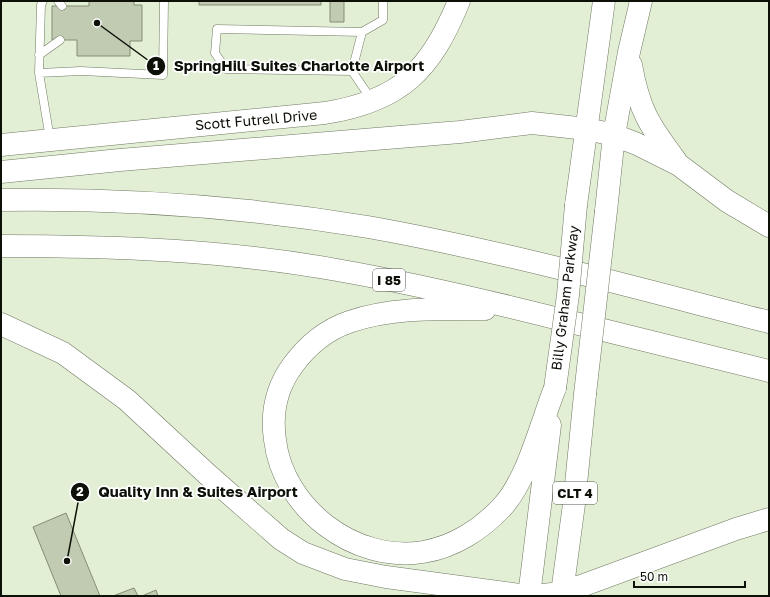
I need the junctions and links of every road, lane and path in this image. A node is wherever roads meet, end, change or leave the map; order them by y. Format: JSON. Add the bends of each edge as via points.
{"nodes":[{"id":1,"x":43,"y":1,"type":"edge"},
{"id":2,"x":164,"y":1,"type":"edge"},
{"id":3,"x":383,"y":1,"type":"edge"},
{"id":4,"x":459,"y":1,"type":"edge"},
{"id":5,"x":604,"y":1,"type":"edge"},
{"id":6,"x":641,"y":1,"type":"edge"},
{"id":7,"x":362,"y":32,"type":"junction"},
{"id":8,"x":60,"y":40,"type":"dead end"},
{"id":9,"x":629,"y":52,"type":"junction"},
{"id":10,"x":40,"y":55,"type":"junction"},
{"id":11,"x":352,"y":71,"type":"junction"},
{"id":12,"x":39,"y":73,"type":"junction"},
{"id":13,"x":372,"y":102,"type":"junction"},
{"id":14,"x":587,"y":129,"type":"junction"},
{"id":15,"x":614,"y":135,"type":"junction"},
{"id":16,"x":50,"y":140,"type":"junction"},
{"id":17,"x":1,"y":145,"type":"edge"},
{"id":18,"x":679,"y":165,"type":"junction"},
{"id":19,"x":1,"y":172,"type":"edge"},
{"id":20,"x":1,"y":200,"type":"edge"},
{"id":21,"x":769,"y":226,"type":"edge"},
{"id":22,"x":1,"y":246,"type":"edge"},
{"id":23,"x":522,"y":310,"type":"junction"},
{"id":24,"x":769,"y":322,"type":"edge"},
{"id":25,"x":1,"y":324,"type":"edge"},
{"id":26,"x":769,"y":371,"type":"edge"},
{"id":27,"x":555,"y":388,"type":"junction"},
{"id":28,"x":769,"y":519,"type":"edge"},
{"id":29,"x":562,"y":594,"type":"edge"},
{"id":30,"x":530,"y":596,"type":"edge"}],
"edges":[{"from":1,"to":10,"type":"lane"},
{"from":2,"to":12,"type":"lane","via":[[163,75]]},
{"from":3,"to":7,"type":"lane","via":[[383,20]]},
{"from":4,"to":13,"type":"main road","name":"Scott Futrell Drive","via":[[442,41],[427,62],[404,84]]},
{"from":5,"to":14,"type":"main road","name":"Billy Graham Parkway"},
{"from":6,"to":9,"type":"main road"},
{"from":7,"to":11,"type":"lane"},
{"from":7,"to":11,"type":"lane","via":[[217,29],[215,54],[226,69]]},
{"from":8,"to":10,"type":"lane"},
{"from":9,"to":15,"type":"main road"},
{"from":9,"to":18,"type":"main road","via":[[643,113],[654,133]]},
{"from":10,"to":12,"type":"lane"},
{"from":11,"to":13,"type":"lane"},
{"from":12,"to":16,"type":"lane"},
{"from":13,"to":16,"type":"main road","name":"Scott Futrell Drive","via":[[325,114]]},
{"from":14,"to":15,"type":"main road"},
{"from":14,"to":19,"type":"main road","via":[[532,123],[460,132]]},
{"from":14,"to":27,"type":"main road","name":"Billy Graham Parkway","bridge":true},
{"from":15,"to":18,"type":"main road"},
{"from":15,"to":29,"type":"main road","number":"CLT 4","bridge":true},
{"from":16,"to":17,"type":"main road","name":"Scott Futrell Drive"},
{"from":18,"to":21,"type":"main road","via":[[727,201]]},
{"from":20,"to":24,"type":"main road","via":[[182,205],[265,212],[340,223],[483,251]]},
{"from":22,"to":23,"type":"main road","number":"I 85","via":[[174,250],[246,257],[400,282]]},
{"from":23,"to":26,"type":"main road","number":"I 85"},
{"from":23,"to":27,"type":"main road","via":[[453,309],[368,316],[348,322],[317,340],[302,353],[288,372],[278,393],[273,414],[276,450],[287,480],[310,512],[328,528],[350,540],[385,550],[410,552],[423,552],[446,546],[482,525],[504,504],[525,468]]},
{"from":25,"to":30,"type":"main road","via":[[63,353],[127,400],[275,534],[304,553],[345,569],[386,577]]},
{"from":27,"to":30,"type":"main road","name":"Billy Graham Parkway"},
{"from":28,"to":29,"type":"main road"},
{"from":29,"to":30,"type":"main road"}]}
